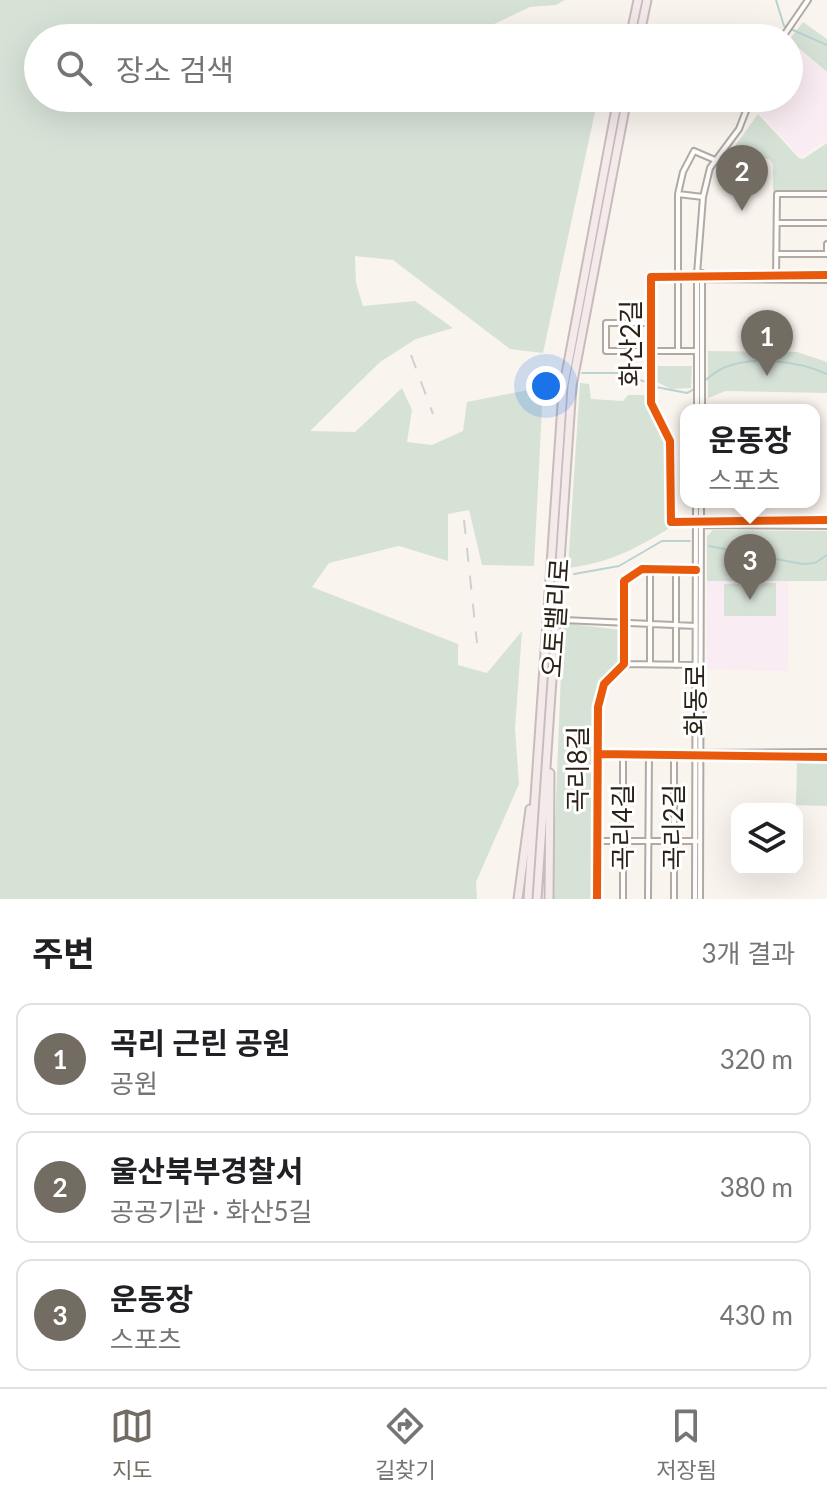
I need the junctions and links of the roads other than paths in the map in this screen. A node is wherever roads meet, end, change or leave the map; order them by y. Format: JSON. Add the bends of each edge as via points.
{"nodes":[{"id":1,"x":638,"y":0,"type":"edge"},
{"id":2,"x":647,"y":0,"type":"edge"},
{"id":3,"x":808,"y":0,"type":"edge"},
{"id":4,"x":641,"y":10,"type":"junction"},
{"id":5,"x":638,"y":24,"type":"edge"},
{"id":6,"x":791,"y":24,"type":"edge"},
{"id":7,"x":615,"y":112,"type":"edge"},
{"id":8,"x":624,"y":112,"type":"edge"},
{"id":9,"x":746,"y":112,"type":"edge"},
{"id":10,"x":715,"y":160,"type":"junction"},
{"id":11,"x":678,"y":194,"type":"junction"},
{"id":12,"x":827,"y":194,"type":"edge"},
{"id":13,"x":703,"y":197,"type":"junction"},
{"id":14,"x":777,"y":223,"type":"junction"},
{"id":15,"x":827,"y":223,"type":"edge"},
{"id":16,"x":827,"y":244,"type":"edge"},
{"id":17,"x":776,"y":254,"type":"junction"},
{"id":18,"x":827,"y":254,"type":"edge"},
{"id":19,"x":701,"y":276,"type":"junction"},
{"id":20,"x":677,"y":277,"type":"junction"},
{"id":21,"x":776,"y":277,"type":"junction"},
{"id":22,"x":827,"y":277,"type":"edge"},
{"id":23,"x":651,"y":323,"type":"junction"},
{"id":24,"x":651,"y":351,"type":"junction"},
{"id":25,"x":678,"y":351,"type":"junction"},
{"id":26,"x":697,"y":351,"type":"junction"},
{"id":27,"x":700,"y":379,"type":"junction"},
{"id":28,"x":699,"y":404,"type":"edge"},
{"id":29,"x":699,"y":508,"type":"edge"},
{"id":30,"x":827,"y":520,"type":"edge"},
{"id":31,"x":700,"y":522,"type":"junction"},
{"id":32,"x":827,"y":526,"type":"edge"},
{"id":33,"x":555,"y":562,"type":"junction"},
{"id":34,"x":650,"y":569,"type":"junction"},
{"id":35,"x":676,"y":570,"type":"junction"},
{"id":36,"x":696,"y":570,"type":"junction"},
{"id":37,"x":553,"y":588,"type":"junction"},
{"id":38,"x":563,"y":620,"type":"dead end"},
{"id":39,"x":624,"y":625,"type":"junction"},
{"id":40,"x":650,"y":625,"type":"junction"},
{"id":41,"x":676,"y":626,"type":"junction"},
{"id":42,"x":698,"y":626,"type":"junction"},
{"id":43,"x":624,"y":664,"type":"junction"},
{"id":44,"x":650,"y":664,"type":"junction"},
{"id":45,"x":676,"y":665,"type":"junction"},
{"id":46,"x":698,"y":665,"type":"junction"},
{"id":47,"x":549,"y":738,"type":"junction"},
{"id":48,"x":598,"y":754,"type":"junction"},
{"id":49,"x":623,"y":754,"type":"junction"},
{"id":50,"x":649,"y":754,"type":"junction"},
{"id":51,"x":674,"y":754,"type":"junction"},
{"id":52,"x":699,"y":754,"type":"junction"},
{"id":53,"x":827,"y":755,"type":"edge"},
{"id":54,"x":538,"y":768,"type":"junction"},
{"id":55,"x":597,"y":841,"type":"junction"},
{"id":56,"x":623,"y":841,"type":"junction"},
{"id":57,"x":648,"y":841,"type":"junction"},
{"id":58,"x":674,"y":841,"type":"junction"},
{"id":59,"x":697,"y":841,"type":"junction"},
{"id":60,"x":518,"y":899,"type":"edge"},
{"id":61,"x":528,"y":899,"type":"edge"},
{"id":62,"x":537,"y":899,"type":"edge"},
{"id":63,"x":549,"y":899,"type":"edge"},
{"id":64,"x":597,"y":899,"type":"edge"},
{"id":65,"x":623,"y":899,"type":"edge"},
{"id":66,"x":648,"y":899,"type":"edge"},
{"id":67,"x":674,"y":899,"type":"edge"},
{"id":68,"x":697,"y":899,"type":"edge"}],
"edges":[{"from":1,"to":4,"type":"highway"},
{"from":2,"to":4,"type":"highway"},
{"from":3,"to":6,"type":"street"},
{"from":4,"to":5,"type":"highway"},
{"from":7,"to":33,"type":"highway","name":"오토밸리로","via":[[563,390]]},
{"from":8,"to":33,"type":"highway","name":"오토밸리로","via":[[576,359]]},
{"from":9,"to":10,"type":"street"},
{"from":10,"to":11,"type":"street","via":[[697,150],[691,153]]},
{"from":10,"to":13,"type":"street"},
{"from":11,"to":13,"type":"street"},
{"from":11,"to":20,"type":"street"},
{"from":12,"to":14,"type":"street","via":[[777,194]]},
{"from":13,"to":19,"type":"street"},
{"from":14,"to":15,"type":"street"},
{"from":14,"to":17,"type":"street"},
{"from":16,"to":18,"type":"street"},
{"from":17,"to":18,"type":"street"},
{"from":17,"to":21,"type":"street"},
{"from":19,"to":20,"type":"street","name":"화산2길"},
{"from":19,"to":21,"type":"street","name":"화산2길"},
{"from":19,"to":26,"type":"street"},
{"from":19,"to":27,"type":"street"},
{"from":20,"to":23,"type":"street","name":"화산2길","via":[[651,277]]},
{"from":20,"to":25,"type":"street"},
{"from":21,"to":22,"type":"street","name":"화산2길"},
{"from":23,"to":24,"type":"street","name":"화산2길"},
{"from":23,"to":24,"type":"street","via":[[606,323],[606,351]]},
{"from":24,"to":25,"type":"street"},
{"from":24,"to":31,"type":"street","name":"화산2길","via":[[652,407],[670,441],[671,522]]},
{"from":25,"to":26,"type":"street"},
{"from":26,"to":27,"type":"street"},
{"from":27,"to":28,"type":"street"},
{"from":29,"to":31,"type":"street","name":"화동로"},
{"from":30,"to":31,"type":"street"},
{"from":31,"to":32,"type":"street"},
{"from":31,"to":36,"type":"street","name":"화동로"},
{"from":31,"to":42,"type":"street","name":"화동로"},
{"from":33,"to":37,"type":"highway","name":"오토밸리로"},
{"from":34,"to":35,"type":"street"},
{"from":34,"to":39,"type":"street","via":[[624,581]]},
{"from":34,"to":40,"type":"street"},
{"from":35,"to":36,"type":"street"},
{"from":35,"to":41,"type":"street"},
{"from":36,"to":42,"type":"street","name":"화동로"},
{"from":37,"to":47,"type":"highway","name":"오토밸리로"},
{"from":37,"to":54,"type":"highway","name":"오토밸리로"},
{"from":38,"to":39,"type":"street"},
{"from":39,"to":40,"type":"street"},
{"from":39,"to":43,"type":"street"},
{"from":40,"to":41,"type":"street"},
{"from":40,"to":44,"type":"street"},
{"from":41,"to":42,"type":"street"},
{"from":41,"to":45,"type":"street"},
{"from":42,"to":46,"type":"street","name":"화동로"},
{"from":43,"to":44,"type":"street"},
{"from":43,"to":48,"type":"street","name":"곡리8길","via":[[599,695]]},
{"from":44,"to":45,"type":"street"},
{"from":45,"to":46,"type":"street"},
{"from":46,"to":52,"type":"street","name":"화동로"},
{"from":47,"to":62,"type":"highway","name":"오토밸리로"},
{"from":47,"to":63,"type":"highway"},
{"from":48,"to":49,"type":"street"},
{"from":48,"to":55,"type":"street","name":"곡리8길"},
{"from":49,"to":50,"type":"street"},
{"from":49,"to":56,"type":"street","name":"곡리4길"},
{"from":50,"to":51,"type":"street"},
{"from":50,"to":57,"type":"street"},
{"from":51,"to":52,"type":"street"},
{"from":51,"to":58,"type":"street","name":"곡리2길"},
{"from":52,"to":53,"type":"street"},
{"from":52,"to":59,"type":"street","name":"화동로"},
{"from":54,"to":60,"type":"highway"},
{"from":54,"to":61,"type":"highway","name":"오토밸리로"},
{"from":55,"to":56,"type":"street"},
{"from":55,"to":64,"type":"street","name":"곡리8길"},
{"from":56,"to":57,"type":"street"},
{"from":56,"to":65,"type":"street","name":"곡리4길"},
{"from":57,"to":58,"type":"street"},
{"from":57,"to":66,"type":"street"},
{"from":58,"to":59,"type":"street"},
{"from":58,"to":67,"type":"street","name":"곡리2길"},
{"from":59,"to":68,"type":"street","name":"화동로"}]}
